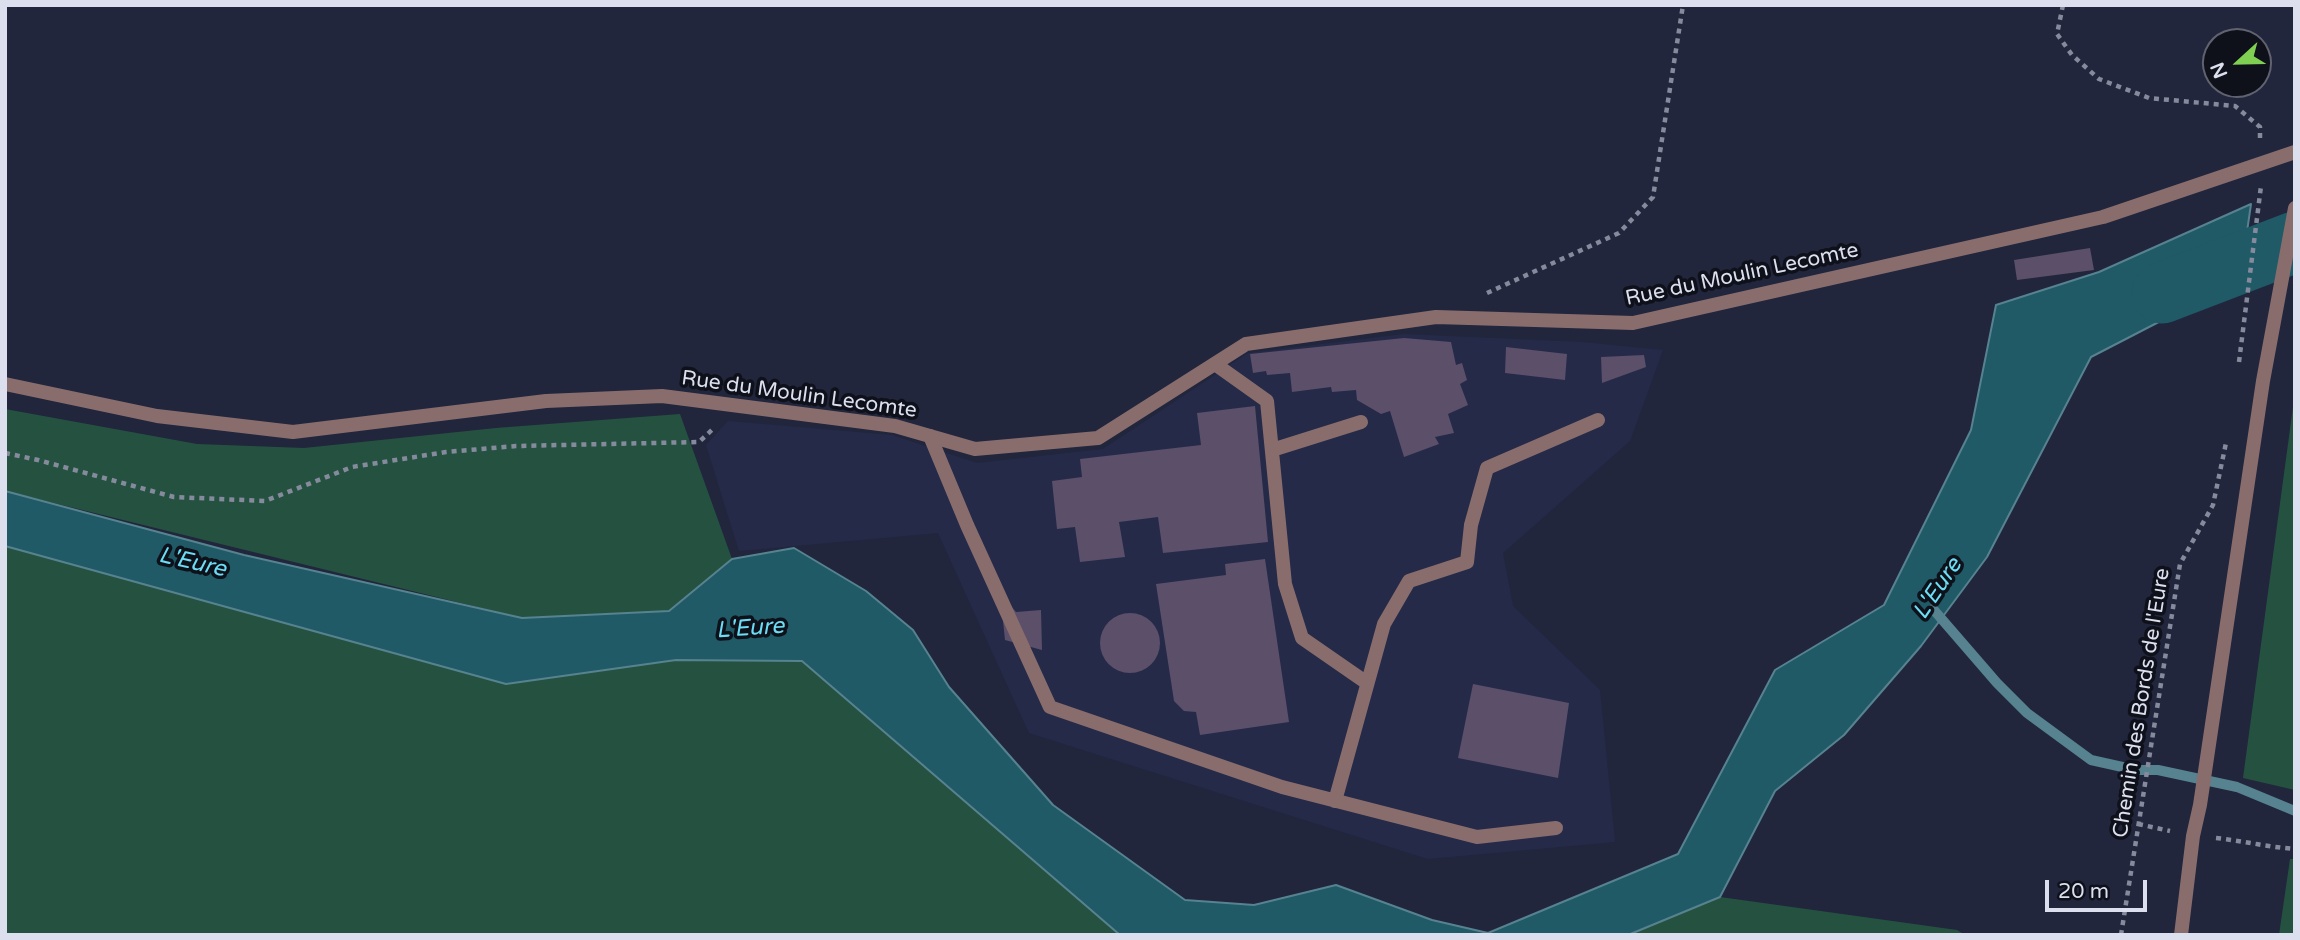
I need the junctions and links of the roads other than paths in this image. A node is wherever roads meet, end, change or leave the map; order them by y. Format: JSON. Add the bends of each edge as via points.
{"nodes":[{"id":1,"x":2295,"y":152,"type":"edge"},
{"id":2,"x":2295,"y":208,"type":"edge"},
{"id":3,"x":1214,"y":364,"type":"junction"},
{"id":4,"x":5,"y":384,"type":"edge"},
{"id":5,"x":1598,"y":420,"type":"dead end"},
{"id":6,"x":1361,"y":422,"type":"dead end"},
{"id":7,"x":930,"y":436,"type":"junction"},
{"id":8,"x":1272,"y":450,"type":"junction"},
{"id":9,"x":1367,"y":683,"type":"junction"},
{"id":10,"x":1335,"y":801,"type":"junction"},
{"id":11,"x":1556,"y":828,"type":"dead end"},
{"id":12,"x":2181,"y":935,"type":"edge"}],
"edges":[{"from":1,"to":3,"type":"street","name":"Rue du Moulin Lecomte","via":[[2103,217],[1633,323],[1436,317],[1246,344]]},
{"from":2,"to":12,"type":"street","via":[[2263,381]]},
{"from":3,"to":7,"type":"street","name":"Rue du Moulin Lecomte","via":[[1098,438],[975,449]]},
{"from":3,"to":8,"type":"street","via":[[1267,401]]},
{"from":4,"to":7,"type":"street","name":"Rue du Moulin Lecomte","via":[[158,416],[293,432],[546,401],[662,396],[895,426]]},
{"from":5,"to":9,"type":"street","via":[[1487,468],[1466,562],[1409,581],[1384,624]]},
{"from":6,"to":8,"type":"street"},
{"from":7,"to":10,"type":"street","via":[[1050,707],[1282,788]]},
{"from":8,"to":9,"type":"street","via":[[1285,584],[1302,638]]},
{"from":9,"to":10,"type":"street"},
{"from":10,"to":11,"type":"street","via":[[1477,837]]}]}
